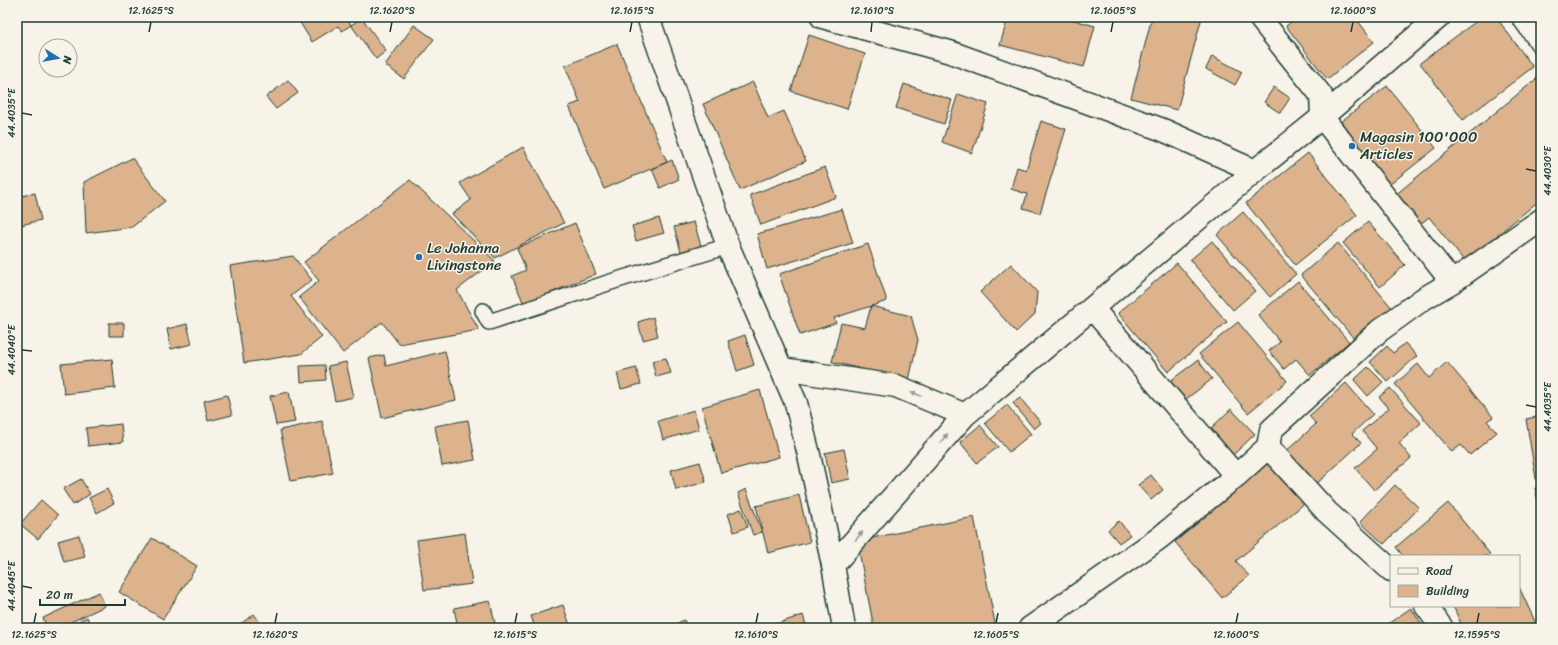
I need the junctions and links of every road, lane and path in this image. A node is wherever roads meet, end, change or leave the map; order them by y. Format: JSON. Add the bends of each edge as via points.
{"nodes":[{"id":1,"x":648,"y":17,"type":"edge"},
{"id":2,"x":822,"y":17,"type":"edge"},
{"id":3,"x":1259,"y":17,"type":"edge"},
{"id":4,"x":1439,"y":17,"type":"edge"},
{"id":5,"x":1523,"y":17,"type":"edge"},
{"id":6,"x":1541,"y":42,"type":"edge"},
{"id":7,"x":1322,"y":118,"type":"junction"},
{"id":8,"x":1254,"y":172,"type":"junction"},
{"id":9,"x":1541,"y":220,"type":"edge"},
{"id":10,"x":728,"y":246,"type":"junction"},
{"id":11,"x":1452,"y":282,"type":"junction"},
{"id":12,"x":1092,"y":308,"type":"junction"},
{"id":13,"x":483,"y":311,"type":"dead end"},
{"id":14,"x":782,"y":369,"type":"junction"},
{"id":15,"x":965,"y":415,"type":"junction"},
{"id":16,"x":1268,"y":447,"type":"junction"},
{"id":17,"x":1236,"y":476,"type":"junction"},
{"id":18,"x":833,"y":565,"type":"junction"},
{"id":19,"x":1390,"y":569,"type":"edge"},
{"id":20,"x":1427,"y":607,"type":"edge"},
{"id":21,"x":844,"y":628,"type":"edge"},
{"id":22,"x":1030,"y":628,"type":"edge"},
{"id":23,"x":1442,"y":628,"type":"edge"}],
"edges":[{"from":1,"to":10,"type":"street"},
{"from":2,"to":8,"type":"street","via":[[950,52],[1163,130]]},
{"from":3,"to":7,"type":"street","via":[[1321,95]]},
{"from":4,"to":7,"type":"street"},
{"from":5,"to":6,"type":"street"},
{"from":7,"to":8,"type":"street"},
{"from":7,"to":11,"type":"street"},
{"from":8,"to":12,"type":"street"},
{"from":9,"to":11,"type":"street"},
{"from":10,"to":13,"type":"lane","via":[[489,322]]},
{"from":10,"to":14,"type":"street"},
{"from":11,"to":16,"type":"street","via":[[1423,299],[1379,331],[1271,430]]},
{"from":12,"to":15,"type":"street"},
{"from":12,"to":17,"type":"street"},
{"from":15,"to":14,"type":"street","one_way":true,"via":[[896,386]]},
{"from":14,"to":18,"type":"street","via":[[802,424]]},
{"from":18,"to":15,"type":"street","one_way":true},
{"from":16,"to":17,"type":"street"},
{"from":16,"to":19,"type":"street","via":[[1327,512]]},
{"from":17,"to":22,"type":"street","via":[[1158,539]]},
{"from":18,"to":21,"type":"street"},
{"from":20,"to":23,"type":"street"}]}
